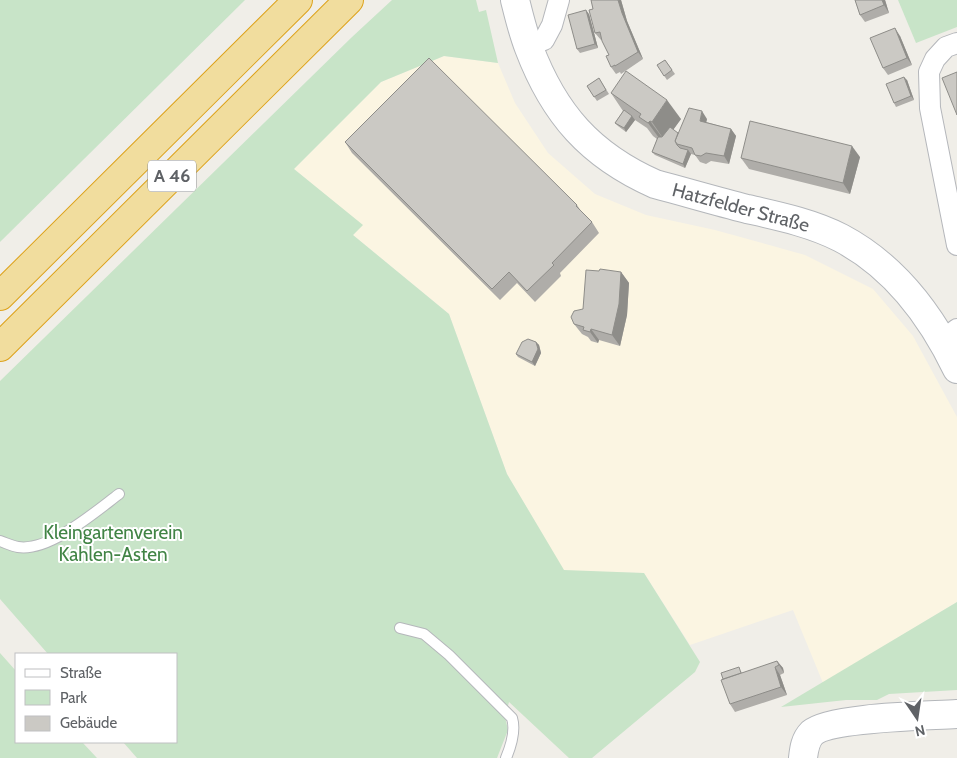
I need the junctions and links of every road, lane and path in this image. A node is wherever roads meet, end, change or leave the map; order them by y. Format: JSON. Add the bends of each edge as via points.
{"nodes":[{"id":1,"x":298,"y":0,"type":"edge"},
{"id":2,"x":515,"y":0,"type":"edge"},
{"id":3,"x":559,"y":0,"type":"edge"},
{"id":4,"x":347,"y":2,"type":"edge"},
{"id":5,"x":957,"y":43,"type":"edge"},
{"id":6,"x":528,"y":46,"type":"junction"},
{"id":7,"x":957,"y":245,"type":"edge"},
{"id":8,"x":0,"y":296,"type":"edge"},
{"id":9,"x":950,"y":335,"type":"edge"},
{"id":10,"x":0,"y":347,"type":"edge"},
{"id":11,"x":957,"y":369,"type":"edge"},
{"id":12,"x":119,"y":494,"type":"dead end"},
{"id":13,"x":0,"y":541,"type":"edge"},
{"id":14,"x":400,"y":628,"type":"dead end"},
{"id":15,"x":957,"y":714,"type":"edge"},
{"id":16,"x":506,"y":758,"type":"edge"},
{"id":17,"x":803,"y":758,"type":"edge"}],
"edges":[{"from":1,"to":8,"type":"highway","number":"A 46"},
{"from":2,"to":6,"type":"main road","name":"Hatzfelder Straße"},
{"from":3,"to":6,"type":"street","via":[[544,40]]},
{"from":4,"to":10,"type":"highway","number":"A 46"},
{"from":5,"to":7,"type":"street","via":[[946,47],[929,72],[930,108]]},
{"from":6,"to":9,"type":"main road","name":"Hatzfelder Straße","via":[[552,99],[574,128],[603,155],[655,184],[813,226],[841,238],[898,282]]},
{"from":9,"to":11,"type":"main road","name":"Hatzfelder Straße"},
{"from":12,"to":13,"type":"lane","via":[[47,542],[19,547]]},
{"from":14,"to":16,"type":"lane","via":[[424,634],[512,718],[513,732]]},
{"from":15,"to":17,"type":"main road","via":[[845,721],[825,726],[813,733],[805,744]]}]}
